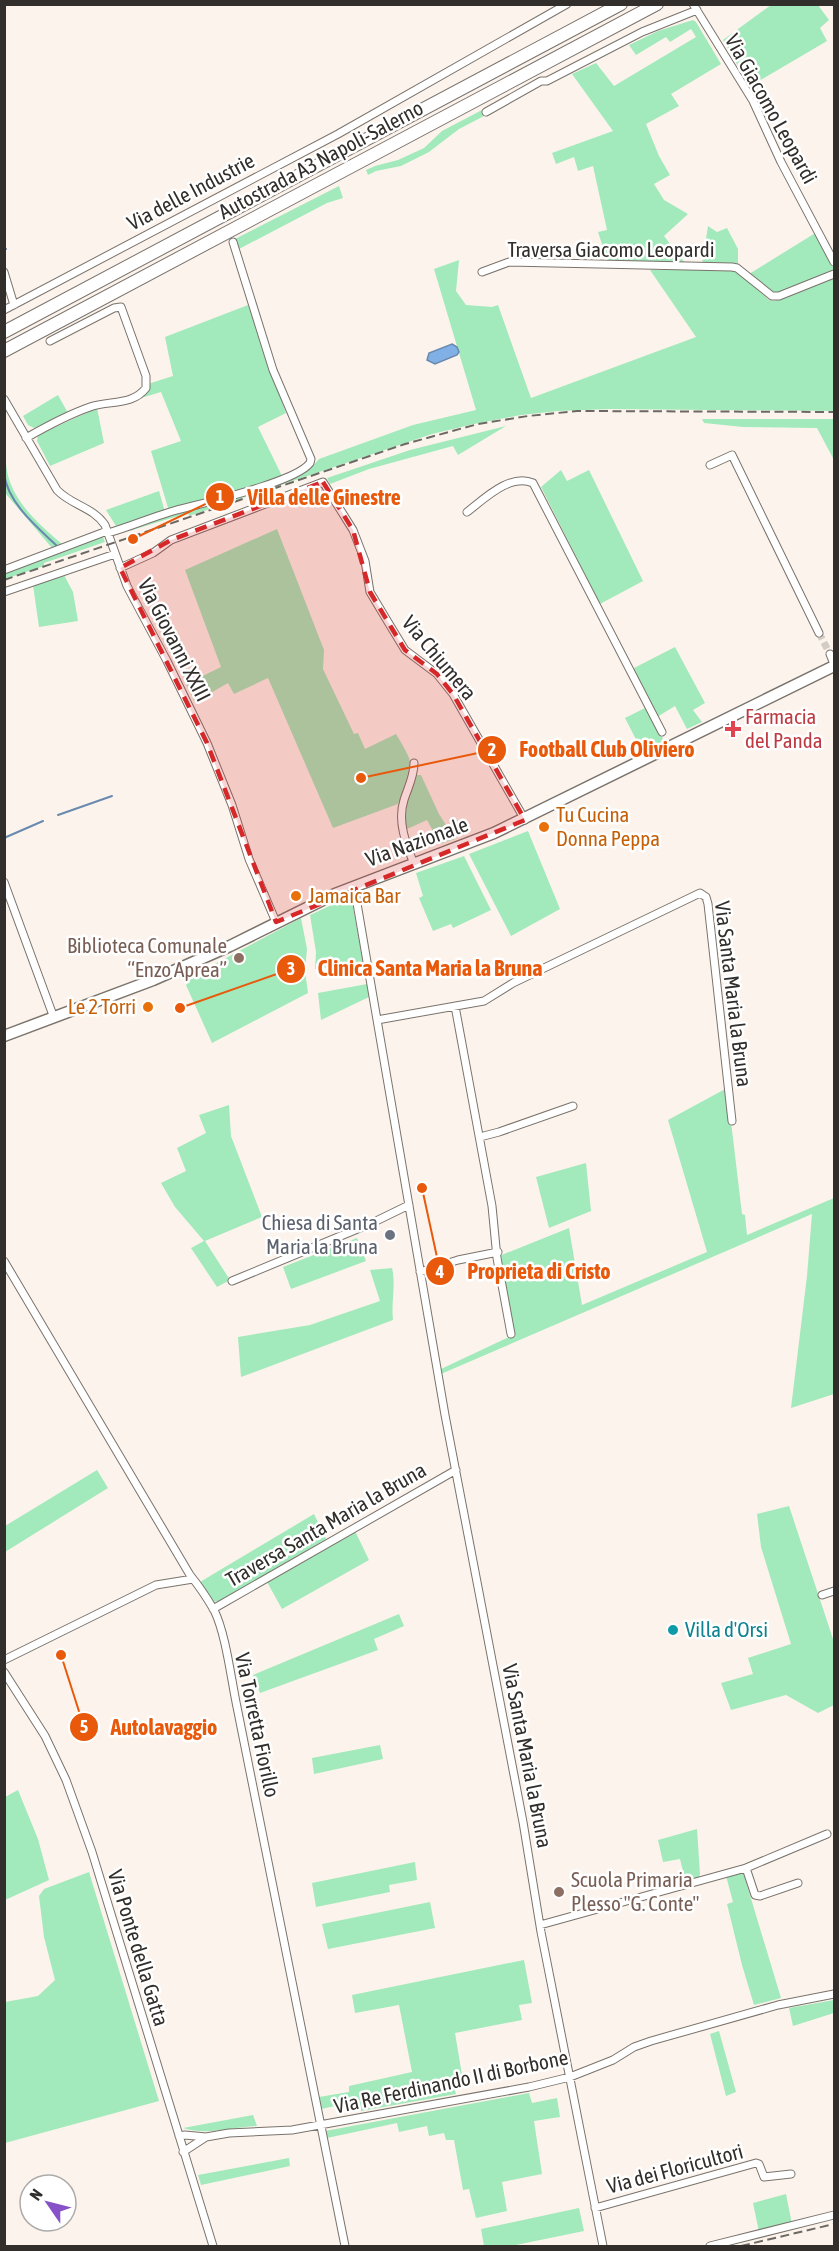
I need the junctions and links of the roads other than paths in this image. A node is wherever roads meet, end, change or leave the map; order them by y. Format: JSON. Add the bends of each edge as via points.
{"nodes":[{"id":1,"x":567,"y":4,"type":"edge"},
{"id":2,"x":621,"y":4,"type":"edge"},
{"id":3,"x":657,"y":4,"type":"edge"},
{"id":4,"x":695,"y":7,"type":"edge"},
{"id":5,"x":486,"y":112,"type":"dead end"},
{"id":6,"x":233,"y":242,"type":"dead end"},
{"id":7,"x":834,"y":262,"type":"edge"},
{"id":8,"x":4,"y":272,"type":"edge"},
{"id":9,"x":482,"y":272,"type":"dead end"},
{"id":10,"x":834,"y":274,"type":"edge"},
{"id":11,"x":14,"y":305,"type":"junction"},
{"id":12,"x":4,"y":310,"type":"edge"},
{"id":13,"x":4,"y":332,"type":"edge"},
{"id":14,"x":50,"y":341,"type":"dead end"},
{"id":15,"x":4,"y":351,"type":"edge"},
{"id":16,"x":4,"y":399,"type":"edge"},
{"id":17,"x":26,"y":438,"type":"junction"},
{"id":18,"x":710,"y":465,"type":"dead end"},
{"id":19,"x":467,"y":512,"type":"dead end"},
{"id":20,"x":108,"y":532,"type":"junction"},
{"id":21,"x":115,"y":554,"type":"junction"},
{"id":22,"x":120,"y":568,"type":"junction"},
{"id":23,"x":4,"y":570,"type":"edge"},
{"id":24,"x":4,"y":592,"type":"edge"},
{"id":25,"x":819,"y":633,"type":"tunnel mouth"},
{"id":26,"x":830,"y":654,"type":"dead end"},
{"id":27,"x":834,"y":665,"type":"edge"},
{"id":28,"x":662,"y":732,"type":"dead end"},
{"id":29,"x":414,"y":763,"type":"dead end"},
{"id":30,"x":525,"y":820,"type":"junction"},
{"id":31,"x":414,"y":864,"type":"junction"},
{"id":32,"x":4,"y":882,"type":"edge"},
{"id":33,"x":354,"y":886,"type":"junction"},
{"id":34,"x":276,"y":922,"type":"junction"},
{"id":35,"x":455,"y":1006,"type":"junction"},
{"id":36,"x":54,"y":1018,"type":"junction"},
{"id":37,"x":377,"y":1020,"type":"junction"},
{"id":38,"x":4,"y":1036,"type":"edge"},
{"id":39,"x":573,"y":1106,"type":"dead end"},
{"id":40,"x":732,"y":1121,"type":"dead end"},
{"id":41,"x":480,"y":1137,"type":"junction"},
{"id":42,"x":409,"y":1206,"type":"junction"},
{"id":43,"x":498,"y":1252,"type":"junction"},
{"id":44,"x":4,"y":1261,"type":"edge"},
{"id":45,"x":420,"y":1272,"type":"junction"},
{"id":46,"x":232,"y":1281,"type":"dead end"},
{"id":47,"x":512,"y":1334,"type":"dead end"},
{"id":48,"x":456,"y":1470,"type":"junction"},
{"id":49,"x":193,"y":1579,"type":"junction"},
{"id":50,"x":834,"y":1591,"type":"edge"},
{"id":51,"x":822,"y":1595,"type":"dead end"},
{"id":52,"x":213,"y":1610,"type":"junction"},
{"id":53,"x":4,"y":1660,"type":"edge"},
{"id":54,"x":4,"y":1672,"type":"edge"},
{"id":55,"x":828,"y":1834,"type":"dead end"},
{"id":56,"x":746,"y":1868,"type":"junction"},
{"id":57,"x":798,"y":1883,"type":"dead end"},
{"id":58,"x":540,"y":1925,"type":"junction"},
{"id":59,"x":834,"y":1994,"type":"edge"},
{"id":60,"x":570,"y":2077,"type":"junction"},
{"id":61,"x":321,"y":2125,"type":"junction"},
{"id":62,"x":179,"y":2136,"type":"junction"},
{"id":63,"x":206,"y":2137,"type":"junction"},
{"id":64,"x":183,"y":2152,"type":"junction"},
{"id":65,"x":791,"y":2174,"type":"dead end"},
{"id":66,"x":595,"y":2208,"type":"junction"},
{"id":67,"x":834,"y":2215,"type":"edge"},
{"id":68,"x":213,"y":2247,"type":"edge"},
{"id":69,"x":345,"y":2247,"type":"edge"},
{"id":70,"x":603,"y":2247,"type":"edge"},
{"id":71,"x":710,"y":2247,"type":"edge"}],
"edges":[{"from":1,"to":11,"type":"street","name":"Via delle Industrie","via":[[394,102]]},
{"from":2,"to":13,"type":"highway","name":"Autostrada A3 Napoli-Salerno"},
{"from":3,"to":15,"type":"highway","name":"Autostrada A3 Napoli-Salerno"},
{"from":4,"to":5,"type":"street","via":[[541,81]]},
{"from":4,"to":7,"type":"street","name":"Via Giacomo Leopardi","via":[[753,101]]},
{"from":6,"to":20,"type":"street","via":[[273,370],[310,463],[259,488]]},
{"from":8,"to":11,"type":"street"},
{"from":9,"to":10,"type":"street","name":"Traversa Giacomo Leopardi","via":[[509,262],[732,267],[772,296]]},
{"from":11,"to":12,"type":"street","name":"Via delle Industrie"},
{"from":14,"to":17,"type":"street","via":[[121,307],[146,376],[146,388],[136,398],[90,407]]},
{"from":16,"to":17,"type":"street","name":"Via Giovanni XXIII"},
{"from":17,"to":20,"type":"street","name":"Via Giovanni XXIII","via":[[57,490],[100,517]]},
{"from":18,"to":25,"type":"street","via":[[732,455]]},
{"from":19,"to":28,"type":"street","via":[[509,483],[533,483]]},
{"from":20,"to":21,"type":"street","name":"Via Giovanni XXIII"},
{"from":20,"to":23,"type":"street"},
{"from":21,"to":22,"type":"street","name":"Via Giovanni XXIII"},
{"from":21,"to":24,"type":"street"},
{"from":22,"to":30,"type":"street","name":"Via Chiumera","via":[[171,540],[323,482],[353,530],[365,561],[370,592],[405,650],[437,674],[453,694]]},
{"from":22,"to":34,"type":"street","name":"Via Giovanni XXIII","via":[[207,743]]},
{"from":26,"to":27,"type":"street"},
{"from":27,"to":30,"type":"main road","name":"Via Nazionale","via":[[668,744]]},
{"from":29,"to":31,"type":"street","via":[[401,819]]},
{"from":30,"to":31,"type":"main road","name":"Via Nazionale"},
{"from":31,"to":33,"type":"main road","name":"Via Nazionale"},
{"from":32,"to":36,"type":"street"},
{"from":33,"to":34,"type":"main road","name":"Via Nazionale"},
{"from":33,"to":37,"type":"street","name":"Via Santa Maria la Bruna"},
{"from":34,"to":36,"type":"main road","name":"Via Nazionale","via":[[153,980]]},
{"from":35,"to":37,"type":"street","name":"Via Santa Maria la Bruna"},
{"from":35,"to":40,"type":"street","name":"Via Santa Maria la Bruna","via":[[484,1001],[513,982],[700,892],[708,904]]},
{"from":35,"to":41,"type":"street"},
{"from":36,"to":38,"type":"main road","name":"Via Nazionale"},
{"from":37,"to":42,"type":"street","name":"Via Santa Maria la Bruna"},
{"from":39,"to":41,"type":"street"},
{"from":41,"to":43,"type":"street"},
{"from":42,"to":45,"type":"street","name":"Via Santa Maria la Bruna"},
{"from":42,"to":46,"type":"street"},
{"from":43,"to":45,"type":"street"},
{"from":43,"to":47,"type":"street"},
{"from":44,"to":49,"type":"street","name":"Via Torretta Fiorillo"},
{"from":45,"to":48,"type":"street","name":"Via Santa Maria la Bruna"},
{"from":48,"to":52,"type":"street","name":"Traversa Santa Maria la Bruna"},
{"from":48,"to":58,"type":"street","name":"Via Santa Maria la Bruna"},
{"from":49,"to":52,"type":"street","name":"Via Torretta Fiorillo"},
{"from":49,"to":53,"type":"street","via":[[156,1585]]},
{"from":50,"to":51,"type":"street"},
{"from":52,"to":61,"type":"street","name":"Via Torretta Fiorillo","via":[[235,1696]]},
{"from":54,"to":62,"type":"street","name":"Via Ponte della Gatta","via":[[45,1736],[66,1780]]},
{"from":55,"to":56,"type":"street"},
{"from":56,"to":57,"type":"street","via":[[755,1894],[760,1896]]},
{"from":56,"to":58,"type":"street"},
{"from":58,"to":60,"type":"street","name":"Via Santa Maria la Bruna"},
{"from":59,"to":60,"type":"street","name":"Via Re Ferdinando II di Borbone","via":[[777,2005],[634,2047],[614,2060]]},
{"from":60,"to":61,"type":"street","name":"Via Re Ferdinando II di Borbone"},
{"from":60,"to":66,"type":"street","name":"Via Santa Maria la Bruna"},
{"from":61,"to":63,"type":"street","name":"Via Re Ferdinando II di Borbone"},
{"from":61,"to":69,"type":"street","name":"Via Torretta Fiorillo"},
{"from":62,"to":63,"type":"street"},
{"from":62,"to":64,"type":"street","name":"Via Ponte della Gatta"},
{"from":63,"to":64,"type":"street"},
{"from":64,"to":68,"type":"street","name":"Via Ponte della Gatta"},
{"from":65,"to":66,"type":"street","name":"Via dei Floricultori","via":[[765,2177],[756,2163]]},
{"from":66,"to":70,"type":"street","name":"Via Santa Maria la Bruna"},
{"from":67,"to":71,"type":"street"}]}
